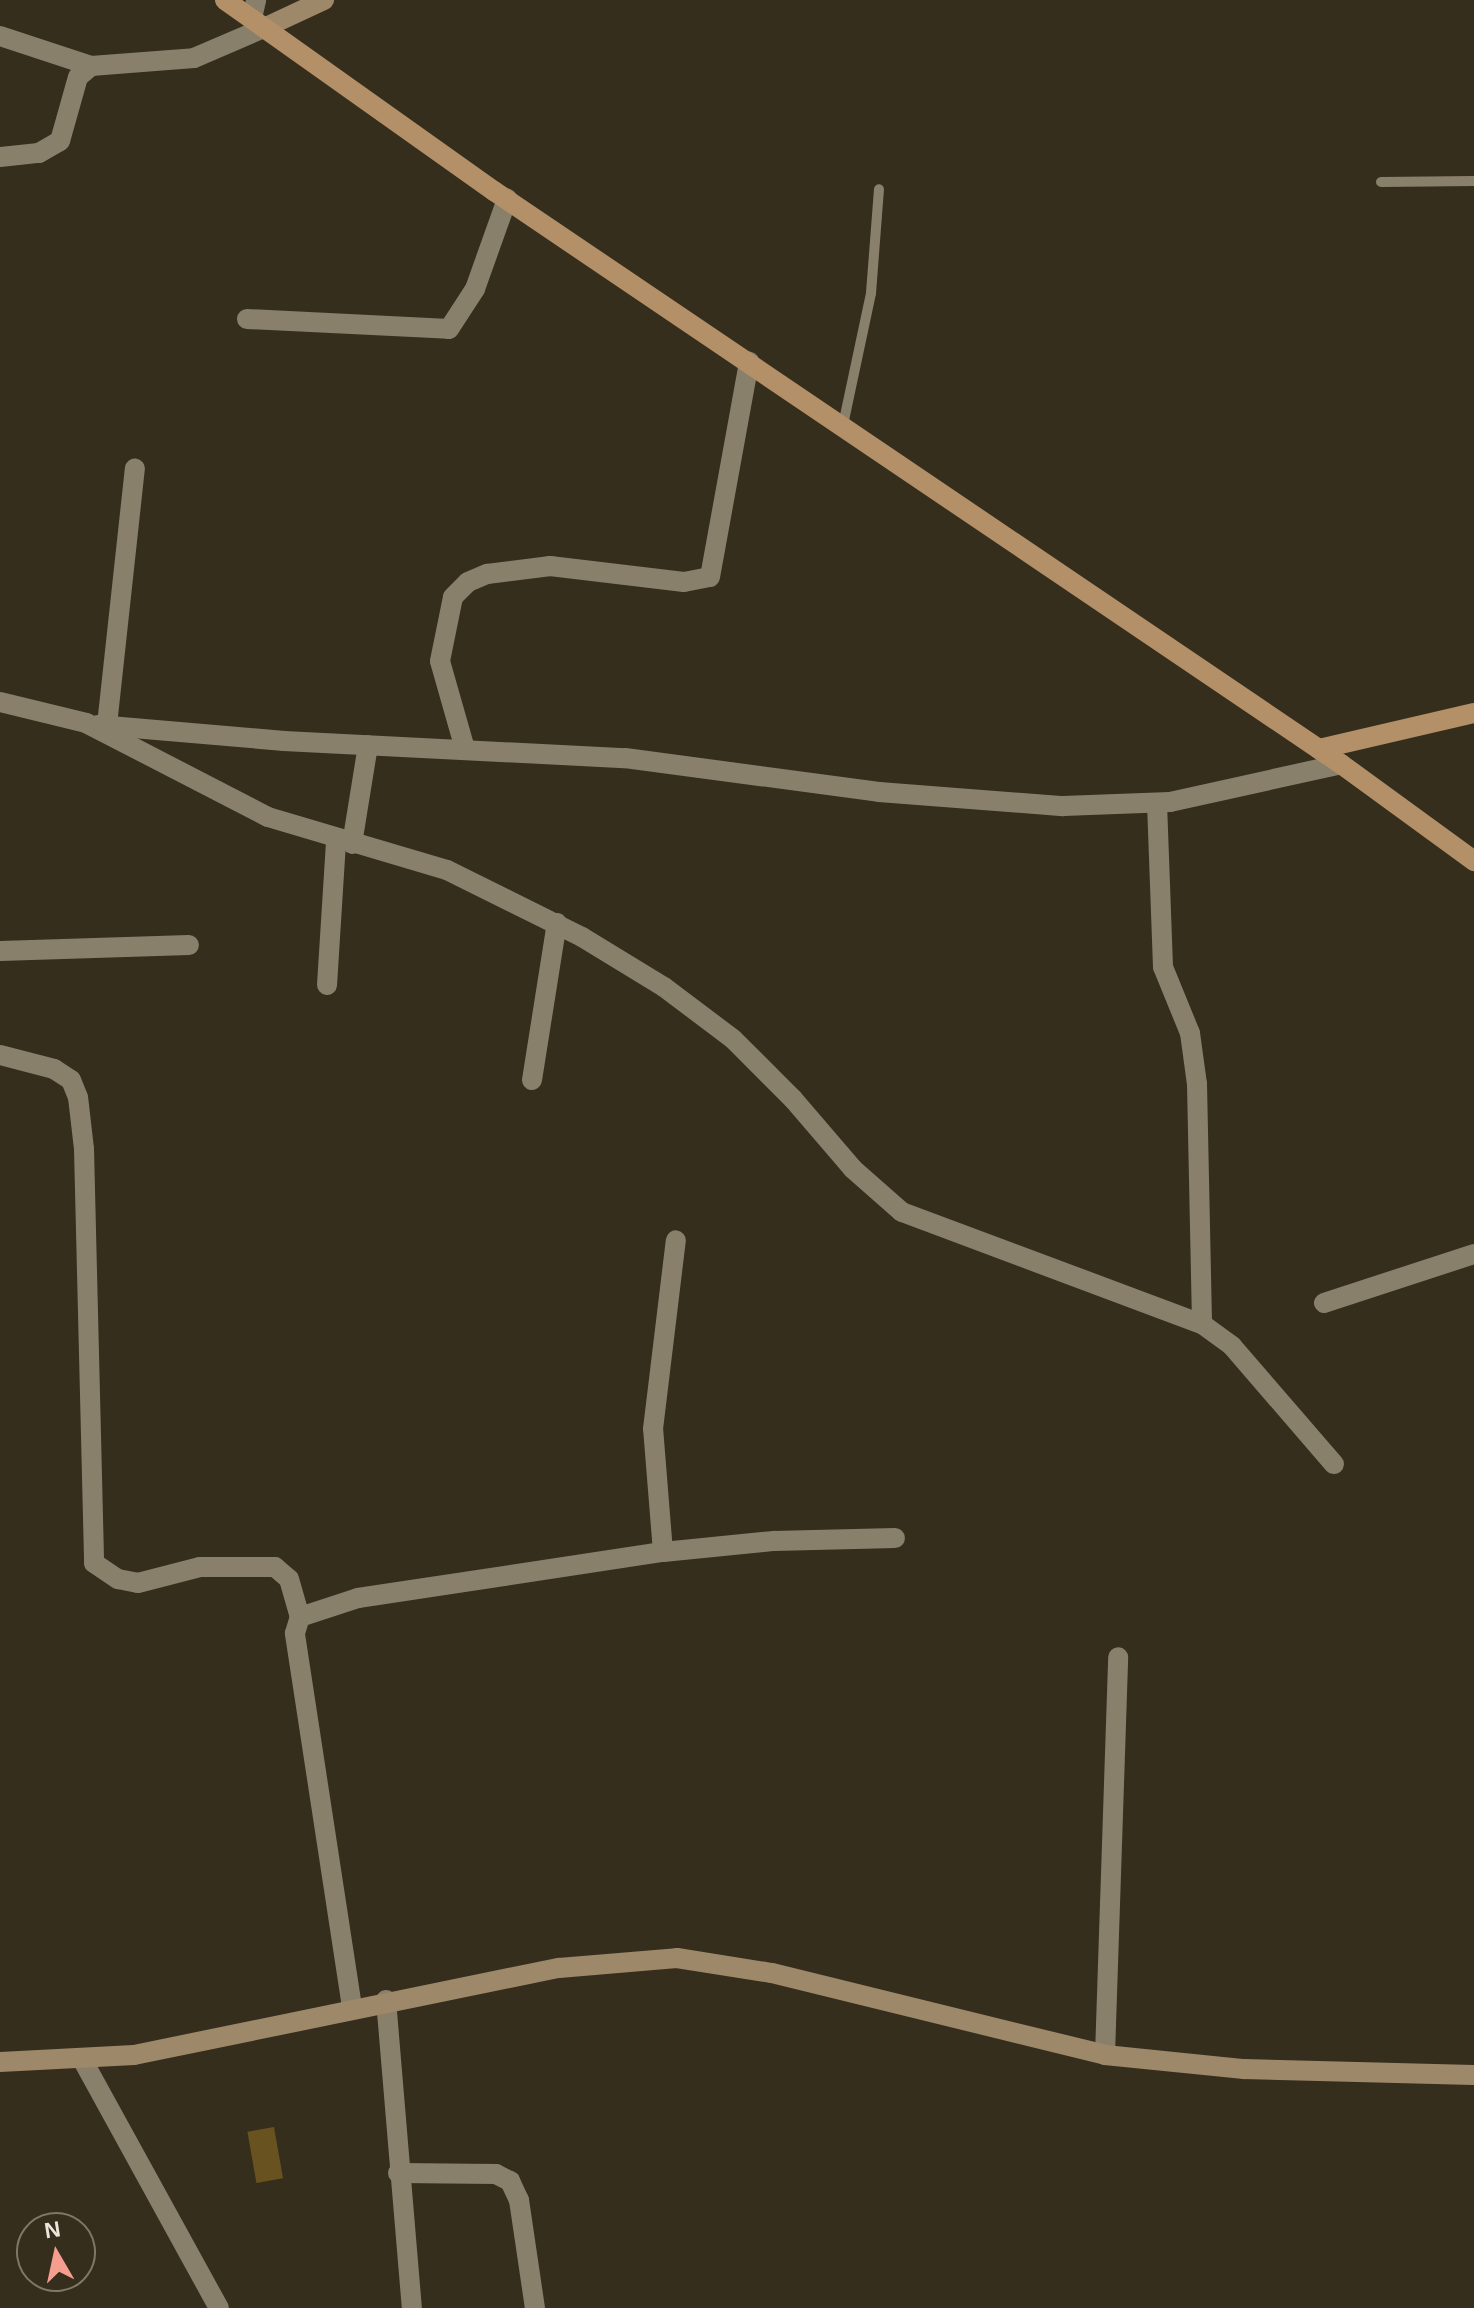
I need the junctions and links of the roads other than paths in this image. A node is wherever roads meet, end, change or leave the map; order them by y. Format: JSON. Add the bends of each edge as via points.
{"nodes":[{"id":1,"x":225,"y":0,"type":"edge"},
{"id":2,"x":324,"y":0,"type":"edge"},
{"id":3,"x":258,"y":15,"type":"edge"},
{"id":4,"x":0,"y":36,"type":"edge"},
{"id":5,"x":91,"y":66,"type":"junction"},
{"id":6,"x":0,"y":157,"type":"edge"},
{"id":7,"x":1474,"y":181,"type":"edge"},
{"id":8,"x":1381,"y":182,"type":"dead end"},
{"id":9,"x":879,"y":189,"type":"dead end"},
{"id":10,"x":507,"y":199,"type":"junction"},
{"id":11,"x":247,"y":319,"type":"dead end"},
{"id":12,"x":749,"y":362,"type":"junction"},
{"id":13,"x":843,"y":425,"type":"junction"},
{"id":14,"x":135,"y":469,"type":"dead end"},
{"id":15,"x":0,"y":702,"type":"edge"},
{"id":16,"x":1474,"y":713,"type":"edge"},
{"id":17,"x":86,"y":723,"type":"junction"},
{"id":18,"x":107,"y":725,"type":"junction"},
{"id":19,"x":368,"y":745,"type":"junction"},
{"id":20,"x":465,"y":749,"type":"junction"},
{"id":21,"x":1319,"y":749,"type":"junction"},
{"id":22,"x":1341,"y":764,"type":"junction"},
{"id":23,"x":1157,"y":803,"type":"junction"},
{"id":24,"x":344,"y":842,"type":"junction"},
{"id":25,"x":1474,"y":861,"type":"edge"},
{"id":26,"x":557,"y":923,"type":"junction"},
{"id":27,"x":189,"y":945,"type":"dead end"},
{"id":28,"x":0,"y":951,"type":"edge"},
{"id":29,"x":327,"y":985,"type":"dead end"},
{"id":30,"x":0,"y":1055,"type":"edge"},
{"id":31,"x":532,"y":1080,"type":"dead end"},
{"id":32,"x":676,"y":1240,"type":"dead end"},
{"id":33,"x":1474,"y":1254,"type":"edge"},
{"id":34,"x":1324,"y":1303,"type":"dead end"},
{"id":35,"x":1202,"y":1324,"type":"junction"},
{"id":36,"x":1334,"y":1464,"type":"dead end"},
{"id":37,"x":895,"y":1538,"type":"dead end"},
{"id":38,"x":663,"y":1552,"type":"junction"},
{"id":39,"x":300,"y":1617,"type":"junction"},
{"id":40,"x":1118,"y":1657,"type":"dead end"},
{"id":41,"x":386,"y":2000,"type":"junction"},
{"id":42,"x":352,"y":2007,"type":"junction"},
{"id":43,"x":1105,"y":2055,"type":"junction"},
{"id":44,"x":82,"y":2059,"type":"junction"},
{"id":45,"x":0,"y":2062,"type":"edge"},
{"id":46,"x":1474,"y":2075,"type":"edge"},
{"id":47,"x":398,"y":2173,"type":"junction"},
{"id":48,"x":219,"y":2308,"type":"edge"},
{"id":49,"x":412,"y":2308,"type":"edge"},
{"id":50,"x":535,"y":2308,"type":"edge"}],
"edges":[{"from":1,"to":3,"type":"main road"},
{"from":2,"to":3,"type":"street"},
{"from":3,"to":5,"type":"street","via":[[194,58]]},
{"from":3,"to":10,"type":"main road"},
{"from":4,"to":5,"type":"street"},
{"from":5,"to":6,"type":"street","via":[[78,77],[60,141],[39,153]]},
{"from":7,"to":8,"type":"lane"},
{"from":9,"to":13,"type":"lane","via":[[871,293]]},
{"from":10,"to":11,"type":"street","via":[[475,289],[449,329]]},
{"from":10,"to":12,"type":"main road"},
{"from":12,"to":13,"type":"main road"},
{"from":12,"to":20,"type":"street","via":[[710,577],[684,582],[550,566],[487,574],[468,582],[453,597],[440,661]]},
{"from":13,"to":21,"type":"main road"},
{"from":14,"to":18,"type":"street"},
{"from":15,"to":17,"type":"street"},
{"from":16,"to":21,"type":"main road"},
{"from":17,"to":18,"type":"street"},
{"from":17,"to":24,"type":"street","via":[[211,791]]},
{"from":18,"to":19,"type":"street"},
{"from":19,"to":20,"type":"street"},
{"from":19,"to":24,"type":"street"},
{"from":20,"to":23,"type":"street","via":[[674,763],[879,792],[1005,803]]},
{"from":21,"to":22,"type":"main road"},
{"from":22,"to":23,"type":"street"},
{"from":22,"to":25,"type":"main road"},
{"from":23,"to":35,"type":"street","via":[[1163,967],[1190,1033],[1197,1084]]},
{"from":24,"to":26,"type":"street","via":[[447,870]]},
{"from":24,"to":29,"type":"street"},
{"from":26,"to":31,"type":"street"},
{"from":26,"to":35,"type":"street","via":[[664,987],[733,1039],[853,1169],[902,1212]]},
{"from":27,"to":28,"type":"street"},
{"from":30,"to":39,"type":"street","via":[[54,1069],[71,1080],[78,1097],[84,1149],[94,1563],[118,1579],[138,1583],[200,1567],[275,1567],[289,1579]]},
{"from":32,"to":38,"type":"street","via":[[653,1429]]},
{"from":33,"to":34,"type":"street"},
{"from":35,"to":36,"type":"street","via":[[1232,1346]]},
{"from":37,"to":38,"type":"street","via":[[774,1541]]},
{"from":38,"to":39,"type":"street","via":[[373,1596]]},
{"from":39,"to":42,"type":"street","via":[[295,1633]]},
{"from":40,"to":43,"type":"street"},
{"from":41,"to":42,"type":"street"},
{"from":41,"to":43,"type":"street","via":[[559,1968],[677,1958],[772,1973]]},
{"from":41,"to":47,"type":"street"},
{"from":42,"to":44,"type":"street","via":[[134,2055]]},
{"from":43,"to":46,"type":"street","via":[[1244,2069]]},
{"from":44,"to":45,"type":"street"},
{"from":44,"to":48,"type":"street"},
{"from":47,"to":49,"type":"street"},
{"from":47,"to":50,"type":"street","via":[[496,2174],[510,2181],[519,2200]]}]}
